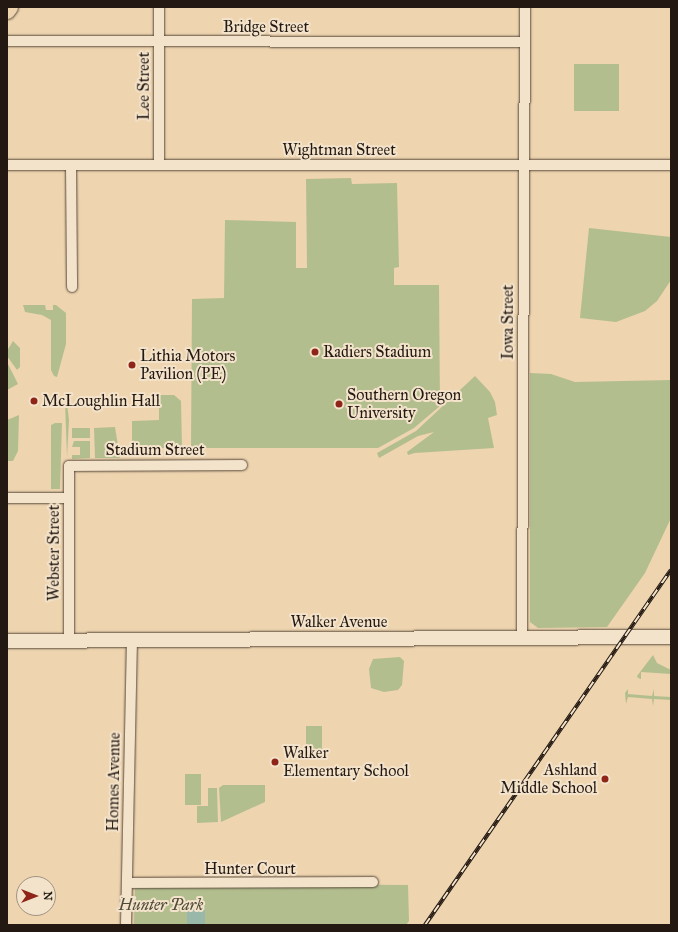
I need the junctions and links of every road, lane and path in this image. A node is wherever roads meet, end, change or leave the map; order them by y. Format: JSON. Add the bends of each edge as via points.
{"nodes":[{"id":1,"x":10,"y":7,"type":"edge"},
{"id":2,"x":159,"y":7,"type":"edge"},
{"id":3,"x":525,"y":7,"type":"edge"},
{"id":4,"x":7,"y":11,"type":"edge"},
{"id":5,"x":7,"y":41,"type":"edge"},
{"id":6,"x":159,"y":42,"type":"junction"},
{"id":7,"x":524,"y":42,"type":"junction"},
{"id":8,"x":524,"y":164,"type":"junction"},
{"id":9,"x":671,"y":164,"type":"edge"},
{"id":10,"x":7,"y":165,"type":"edge"},
{"id":11,"x":71,"y":165,"type":"junction"},
{"id":12,"x":158,"y":165,"type":"junction"},
{"id":13,"x":72,"y":287,"type":"dead end"},
{"id":14,"x":242,"y":465,"type":"dead end"},
{"id":15,"x":69,"y":466,"type":"joint"},
{"id":16,"x":7,"y":498,"type":"edge"},
{"id":17,"x":69,"y":498,"type":"junction"},
{"id":18,"x":671,"y":637,"type":"edge"},
{"id":19,"x":522,"y":638,"type":"junction"},
{"id":20,"x":7,"y":640,"type":"edge"},
{"id":21,"x":69,"y":640,"type":"junction"},
{"id":22,"x":132,"y":640,"type":"junction"},
{"id":23,"x":373,"y":882,"type":"dead end"},
{"id":24,"x":127,"y":884,"type":"junction"},
{"id":25,"x":126,"y":925,"type":"edge"}],
"edges":[{"from":1,"to":4,"type":"main road"},
{"from":2,"to":6,"type":"street","name":"Lee Street"},
{"from":3,"to":7,"type":"street","name":"Iowa Street"},
{"from":5,"to":6,"type":"street","name":"Bridge Street"},
{"from":6,"to":7,"type":"street","name":"Bridge Street"},
{"from":6,"to":12,"type":"street","name":"Lee Street"},
{"from":7,"to":8,"type":"street","name":"Iowa Street"},
{"from":8,"to":9,"type":"street","name":"Wightman Street"},
{"from":8,"to":12,"type":"street","name":"Wightman Street"},
{"from":8,"to":19,"type":"street","name":"Iowa Street"},
{"from":10,"to":11,"type":"street","name":"Wightman Street"},
{"from":11,"to":12,"type":"street","name":"Wightman Street"},
{"from":11,"to":13,"type":"street"},
{"from":14,"to":15,"type":"street","name":"Stadium Street"},
{"from":15,"to":17,"type":"street","name":"Webster Street"},
{"from":16,"to":17,"type":"street"},
{"from":17,"to":21,"type":"street","name":"Webster Street"},
{"from":18,"to":19,"type":"street","name":"Walker Avenue"},
{"from":19,"to":22,"type":"street","name":"Walker Avenue"},
{"from":20,"to":21,"type":"street","name":"Walker Avenue"},
{"from":21,"to":22,"type":"street","name":"Walker Avenue"},
{"from":22,"to":24,"type":"street","name":"Homes Avenue"},
{"from":23,"to":24,"type":"street","name":"Hunter Court"},
{"from":24,"to":25,"type":"street","name":"Homes Avenue"}]}
